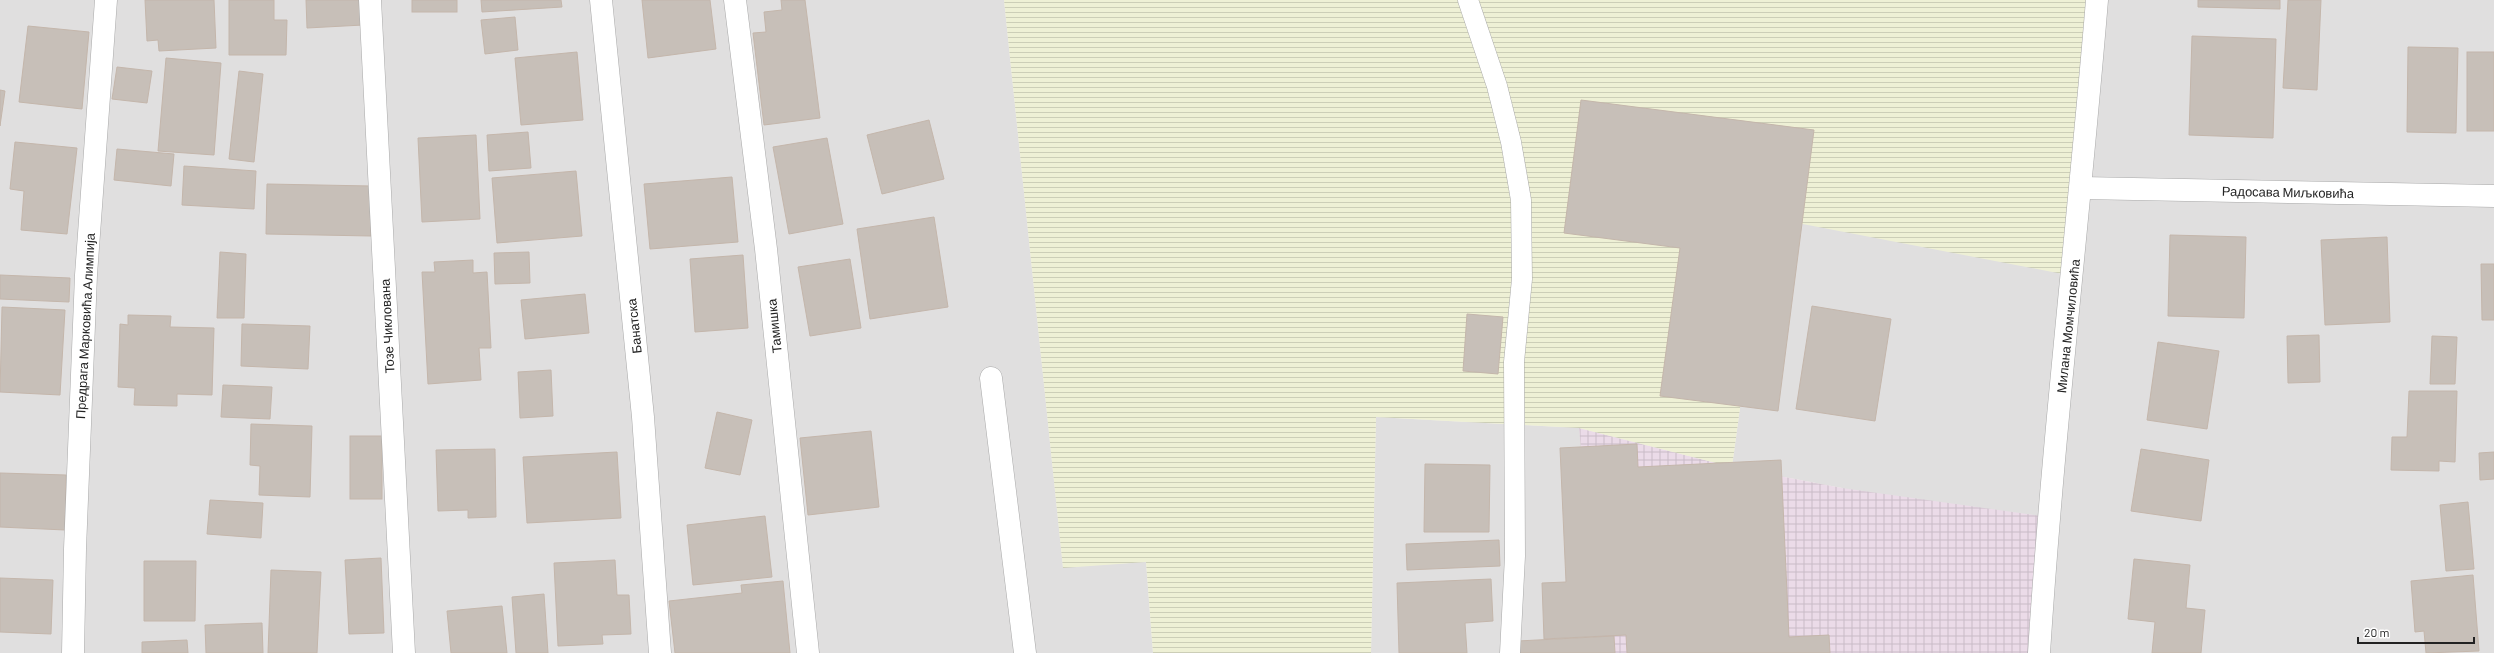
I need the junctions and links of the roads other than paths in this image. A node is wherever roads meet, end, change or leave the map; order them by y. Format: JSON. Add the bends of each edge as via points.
{"nodes":[{"id":1,"x":106,"y":0,"type":"edge"},
{"id":2,"x":370,"y":0,"type":"edge"},
{"id":3,"x":601,"y":0,"type":"edge"},
{"id":4,"x":735,"y":0,"type":"edge"},
{"id":5,"x":1468,"y":0,"type":"edge"},
{"id":6,"x":2097,"y":0,"type":"edge"},
{"id":7,"x":2082,"y":188,"type":"junction"},
{"id":8,"x":2494,"y":196,"type":"edge"},
{"id":9,"x":991,"y":378,"type":"dead end"},
{"id":10,"x":73,"y":653,"type":"edge"},
{"id":11,"x":404,"y":653,"type":"edge"},
{"id":12,"x":660,"y":653,"type":"edge"},
{"id":13,"x":808,"y":653,"type":"edge"},
{"id":14,"x":1026,"y":653,"type":"edge"},
{"id":15,"x":1510,"y":653,"type":"edge"},
{"id":16,"x":2039,"y":653,"type":"edge"}],
"edges":[{"from":1,"to":10,"type":"street","name":"Предрага Марковића Алимпија","via":[[86,275]]},
{"from":2,"to":11,"type":"street","name":"Тозе Чиклована"},
{"from":3,"to":12,"type":"street","name":"Банатска","via":[[643,417]]},
{"from":4,"to":13,"type":"street","name":"Тамишка","via":[[766,249]]},
{"from":5,"to":15,"type":"lane","via":[[1497,86],[1511,142],[1521,200],[1522,279],[1514,362],[1515,556]]},
{"from":6,"to":7,"type":"street","name":"Милана Момчиловића"},
{"from":7,"to":8,"type":"street","name":"Радосава Миљковића"},
{"from":7,"to":16,"type":"street","name":"Милана Момчиловића","via":[[2048,517]]},
{"from":9,"to":14,"type":"street"}]}
